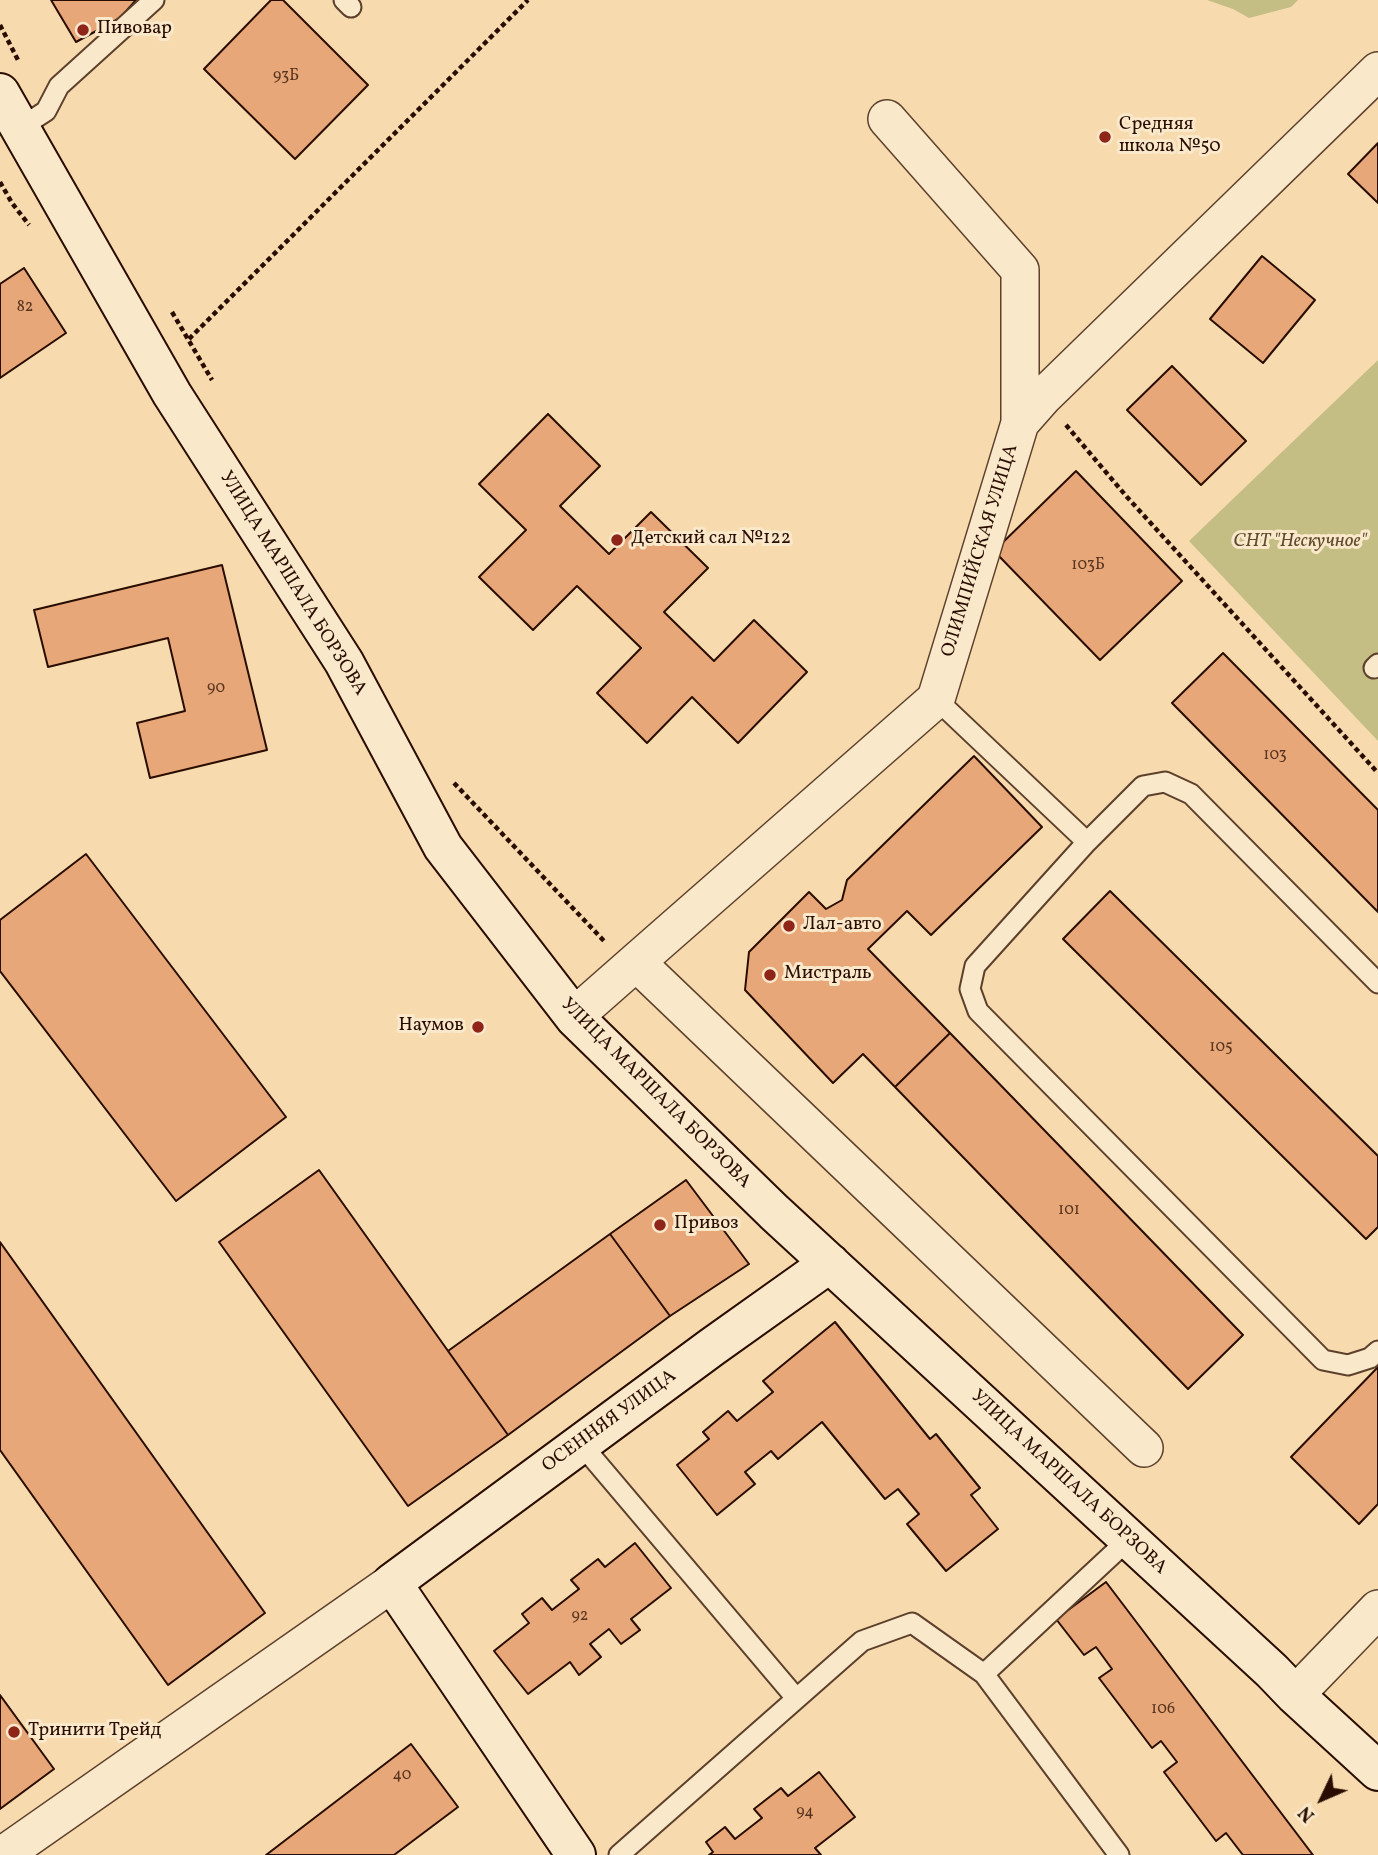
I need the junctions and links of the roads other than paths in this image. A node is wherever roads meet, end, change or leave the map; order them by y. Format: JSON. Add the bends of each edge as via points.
{"nodes":[{"id":1,"x":153,"y":0,"type":"edge"},
{"id":2,"x":1378,"y":71,"type":"edge"},
{"id":3,"x":10,"y":78,"type":"edge"},
{"id":4,"x":887,"y":119,"type":"dead end"},
{"id":5,"x":20,"y":128,"type":"junction"},
{"id":6,"x":1031,"y":410,"type":"junction"},
{"id":7,"x":936,"y":699,"type":"junction"},
{"id":8,"x":1087,"y":842,"type":"junction"},
{"id":9,"x":631,"y":966,"type":"junction"},
{"id":10,"x":1378,"y":983,"type":"edge"},
{"id":11,"x":575,"y":1018,"type":"junction"},
{"id":12,"x":831,"y":1264,"type":"junction"},
{"id":13,"x":1378,"y":1350,"type":"edge"},
{"id":14,"x":581,"y":1444,"type":"junction"},
{"id":15,"x":1144,"y":1448,"type":"dead end"},
{"id":16,"x":1129,"y":1539,"type":"junction"},
{"id":17,"x":392,"y":1583,"type":"junction"},
{"id":18,"x":1378,"y":1609,"type":"edge"},
{"id":19,"x":984,"y":1674,"type":"junction"},
{"id":20,"x":1295,"y":1695,"type":"junction"},
{"id":21,"x":796,"y":1698,"type":"junction"},
{"id":22,"x":1378,"y":1771,"type":"edge"},
{"id":23,"x":3,"y":1855,"type":"edge"},
{"id":24,"x":576,"y":1855,"type":"edge"},
{"id":25,"x":619,"y":1855,"type":"edge"},
{"id":26,"x":1119,"y":1855,"type":"edge"}],
"edges":[{"from":1,"to":5,"type":"lane","via":[[59,86],[46,111]]},
{"from":2,"to":6,"type":"street","name":"ОЛИМПИЙСКАЯ УЛИЦА"},
{"from":3,"to":5,"type":"main road","name":"УЛИЦА МАРШАЛА БОРЗОВА"},
{"from":4,"to":6,"type":"street","via":[[1020,270]]},
{"from":5,"to":11,"type":"main road","name":"УЛИЦА МАРШАЛА БОРЗОВА","via":[[172,394],[344,662],[443,847]]},
{"from":6,"to":7,"type":"street","name":"ОЛИМПИЙСКАЯ УЛИЦА"},
{"from":7,"to":8,"type":"lane"},
{"from":7,"to":9,"type":"street"},
{"from":8,"to":10,"type":"lane","via":[[1143,786],[1165,782],[1191,794]]},
{"from":8,"to":13,"type":"lane","via":[[975,967],[970,989],[978,1012],[1323,1360],[1348,1365],[1370,1358]]},
{"from":9,"to":11,"type":"street"},
{"from":9,"to":15,"type":"street"},
{"from":11,"to":12,"type":"main road","name":"УЛИЦА МАРШАЛА БОРЗОВА"},
{"from":12,"to":14,"type":"main road","name":"ОСЕННЯЯ УЛИЦА"},
{"from":12,"to":16,"type":"main road","name":"УЛИЦА МАРШАЛА БОРЗОВА"},
{"from":14,"to":17,"type":"main road","name":"ОСЕННЯЯ УЛИЦА"},
{"from":14,"to":21,"type":"lane"},
{"from":16,"to":19,"type":"lane"},
{"from":16,"to":20,"type":"main road","name":"УЛИЦА МАРШАЛА БОРЗОВА"},
{"from":17,"to":23,"type":"street","name":"ОСЕННЯЯ УЛИЦА"},
{"from":17,"to":24,"type":"main road"},
{"from":18,"to":20,"type":"street"},
{"from":19,"to":21,"type":"lane","via":[[912,1623],[862,1641]]},
{"from":19,"to":26,"type":"lane"},
{"from":20,"to":22,"type":"main road","name":"УЛИЦА МАРШАЛА БОРЗОВА"},
{"from":21,"to":25,"type":"lane"}]}
